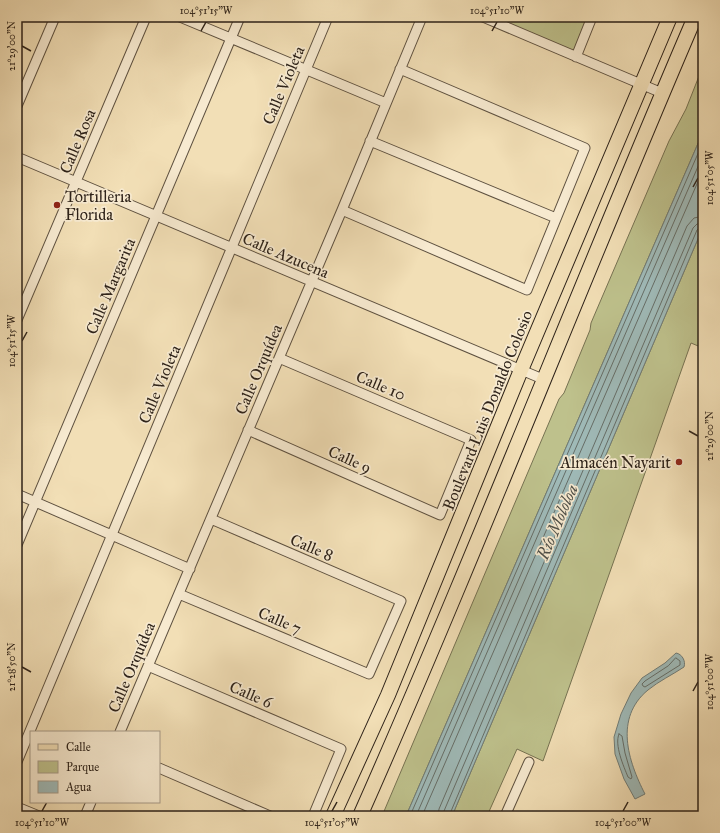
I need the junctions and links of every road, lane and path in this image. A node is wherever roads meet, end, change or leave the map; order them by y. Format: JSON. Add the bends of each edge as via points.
{"nodes":[{"id":1,"x":55,"y":17,"type":"edge"},
{"id":2,"x":146,"y":17,"type":"edge"},
{"id":3,"x":180,"y":17,"type":"edge"},
{"id":4,"x":240,"y":17,"type":"edge"},
{"id":5,"x":328,"y":17,"type":"edge"},
{"id":6,"x":422,"y":17,"type":"edge"},
{"id":7,"x":483,"y":17,"type":"edge"},
{"id":8,"x":592,"y":17,"type":"edge"},
{"id":9,"x":670,"y":17,"type":"edge"},
{"id":10,"x":695,"y":17,"type":"edge"},
{"id":11,"x":231,"y":39,"type":"junction"},
{"id":12,"x":576,"y":56,"type":"junction"},
{"id":13,"x":400,"y":69,"type":"junction"},
{"id":14,"x":306,"y":70,"type":"junction"},
{"id":15,"x":642,"y":84,"type":"junction"},
{"id":16,"x":662,"y":93,"type":"junction"},
{"id":17,"x":386,"y":103,"type":"junction"},
{"id":18,"x":17,"y":106,"type":"edge"},
{"id":19,"x":370,"y":141,"type":"junction"},
{"id":20,"x":17,"y":156,"type":"edge"},
{"id":21,"x":76,"y":182,"type":"junction"},
{"id":22,"x":620,"y":194,"type":"junction"},
{"id":23,"x":342,"y":210,"type":"junction"},
{"id":24,"x":156,"y":216,"type":"junction"},
{"id":25,"x":556,"y":218,"type":"junction"},
{"id":26,"x":231,"y":248,"type":"junction"},
{"id":27,"x":311,"y":282,"type":"junction"},
{"id":28,"x":17,"y":320,"type":"edge"},
{"id":29,"x":279,"y":358,"type":"junction"},
{"id":30,"x":521,"y":370,"type":"junction"},
{"id":31,"x":544,"y":380,"type":"junction"},
{"id":32,"x":248,"y":430,"type":"junction"},
{"id":33,"x":17,"y":494,"type":"edge"},
{"id":34,"x":36,"y":502,"type":"junction"},
{"id":35,"x":440,"y":515,"type":"joint"},
{"id":36,"x":211,"y":519,"type":"junction"},
{"id":37,"x":112,"y":535,"type":"junction"},
{"id":38,"x":17,"y":545,"type":"edge"},
{"id":39,"x":190,"y":569,"type":"junction"},
{"id":40,"x":179,"y":594,"type":"junction"},
{"id":41,"x":148,"y":666,"type":"junction"},
{"id":42,"x":369,"y":674,"type":"joint"},
{"id":43,"x":120,"y":731,"type":"edge"},
{"id":44,"x":17,"y":762,"type":"edge"},
{"id":45,"x":528,"y":762,"type":"dead end"},
{"id":46,"x":160,"y":768,"type":"edge"},
{"id":47,"x":91,"y":803,"type":"edge"},
{"id":48,"x":17,"y":807,"type":"edge"},
{"id":49,"x":39,"y":816,"type":"edge"},
{"id":50,"x":85,"y":816,"type":"edge"},
{"id":51,"x":270,"y":816,"type":"edge"},
{"id":52,"x":313,"y":816,"type":"edge"},
{"id":53,"x":333,"y":816,"type":"edge"},
{"id":54,"x":360,"y":816,"type":"edge"},
{"id":55,"x":505,"y":816,"type":"edge"}],
"edges":[{"from":1,"to":18,"type":"street"},
{"from":2,"to":21,"type":"street","name":"Calle Rosa"},
{"from":3,"to":11,"type":"street"},
{"from":4,"to":11,"type":"street","name":"Calle Margarita"},
{"from":5,"to":14,"type":"street","name":"Calle Violeta"},
{"from":6,"to":13,"type":"street","name":"Calle Orquídea"},
{"from":7,"to":12,"type":"street"},
{"from":8,"to":12,"type":"street"},
{"from":9,"to":15,"type":"main road","name":"Boulevard Luis Donaldo Colosio"},
{"from":10,"to":16,"type":"main road"},
{"from":11,"to":14,"type":"street"},
{"from":11,"to":24,"type":"street","name":"Calle Margarita"},
{"from":12,"to":15,"type":"street"},
{"from":13,"to":17,"type":"street","name":"Calle Orquídea"},
{"from":13,"to":25,"type":"street","via":[[585,148]]},
{"from":14,"to":17,"type":"street"},
{"from":14,"to":26,"type":"street","name":"Calle Violeta"},
{"from":15,"to":16,"type":"street"},
{"from":15,"to":22,"type":"main road","via":[[650,98],[620,174]]},
{"from":15,"to":30,"type":"main road","name":"Boulevard Luis Donaldo Colosio"},
{"from":16,"to":22,"type":"main road"},
{"from":17,"to":19,"type":"street","name":"Calle Orquídea"},
{"from":19,"to":23,"type":"street","name":"Calle Orquídea"},
{"from":19,"to":25,"type":"street"},
{"from":20,"to":21,"type":"street","name":"Calle Azucena"},
{"from":21,"to":24,"type":"street","name":"Calle Azucena"},
{"from":21,"to":28,"type":"street","name":"Calle Rosa"},
{"from":22,"to":31,"type":"main road"},
{"from":23,"to":25,"type":"street","via":[[527,290]]},
{"from":23,"to":27,"type":"street","name":"Calle Orquídea"},
{"from":24,"to":26,"type":"street","name":"Calle Azucena"},
{"from":24,"to":34,"type":"street","name":"Calle Margarita"},
{"from":26,"to":27,"type":"street","name":"Calle Azucena"},
{"from":26,"to":37,"type":"street","name":"Calle Violeta"},
{"from":27,"to":29,"type":"street","name":"Calle Orquídea"},
{"from":27,"to":30,"type":"street","name":"Calle Azucena"},
{"from":29,"to":32,"type":"street","name":"Calle Orquídea"},
{"from":29,"to":35,"type":"street","name":"Calle 10","via":[[471,440]]},
{"from":30,"to":31,"type":"street","name":"Calle Azucena"},
{"from":30,"to":53,"type":"main road","name":"Boulevard Luis Donaldo Colosio","via":[[388,695]]},
{"from":31,"to":54,"type":"main road","via":[[411,702]]},
{"from":32,"to":35,"type":"street","name":"Calle 9"},
{"from":32,"to":36,"type":"street","name":"Calle Orquídea"},
{"from":33,"to":34,"type":"street"},
{"from":34,"to":37,"type":"street"},
{"from":34,"to":38,"type":"street","name":"Calle Margarita"},
{"from":36,"to":39,"type":"street","name":"Calle Orquídea"},
{"from":36,"to":42,"type":"street","name":"Calle 8","via":[[401,601]]},
{"from":37,"to":39,"type":"street"},
{"from":37,"to":44,"type":"street","name":"Calle Violeta"},
{"from":39,"to":40,"type":"street","name":"Calle Orquídea"},
{"from":40,"to":41,"type":"street","name":"Calle Orquídea"},
{"from":40,"to":42,"type":"street","name":"Calle 7"},
{"from":41,"to":43,"type":"street","name":"Calle Orquídea"},
{"from":41,"to":52,"type":"street","name":"Calle 6","via":[[341,749]]},
{"from":45,"to":55,"type":"street"},
{"from":46,"to":51,"type":"street"},
{"from":47,"to":50,"type":"street"},
{"from":48,"to":49,"type":"street"}]}
